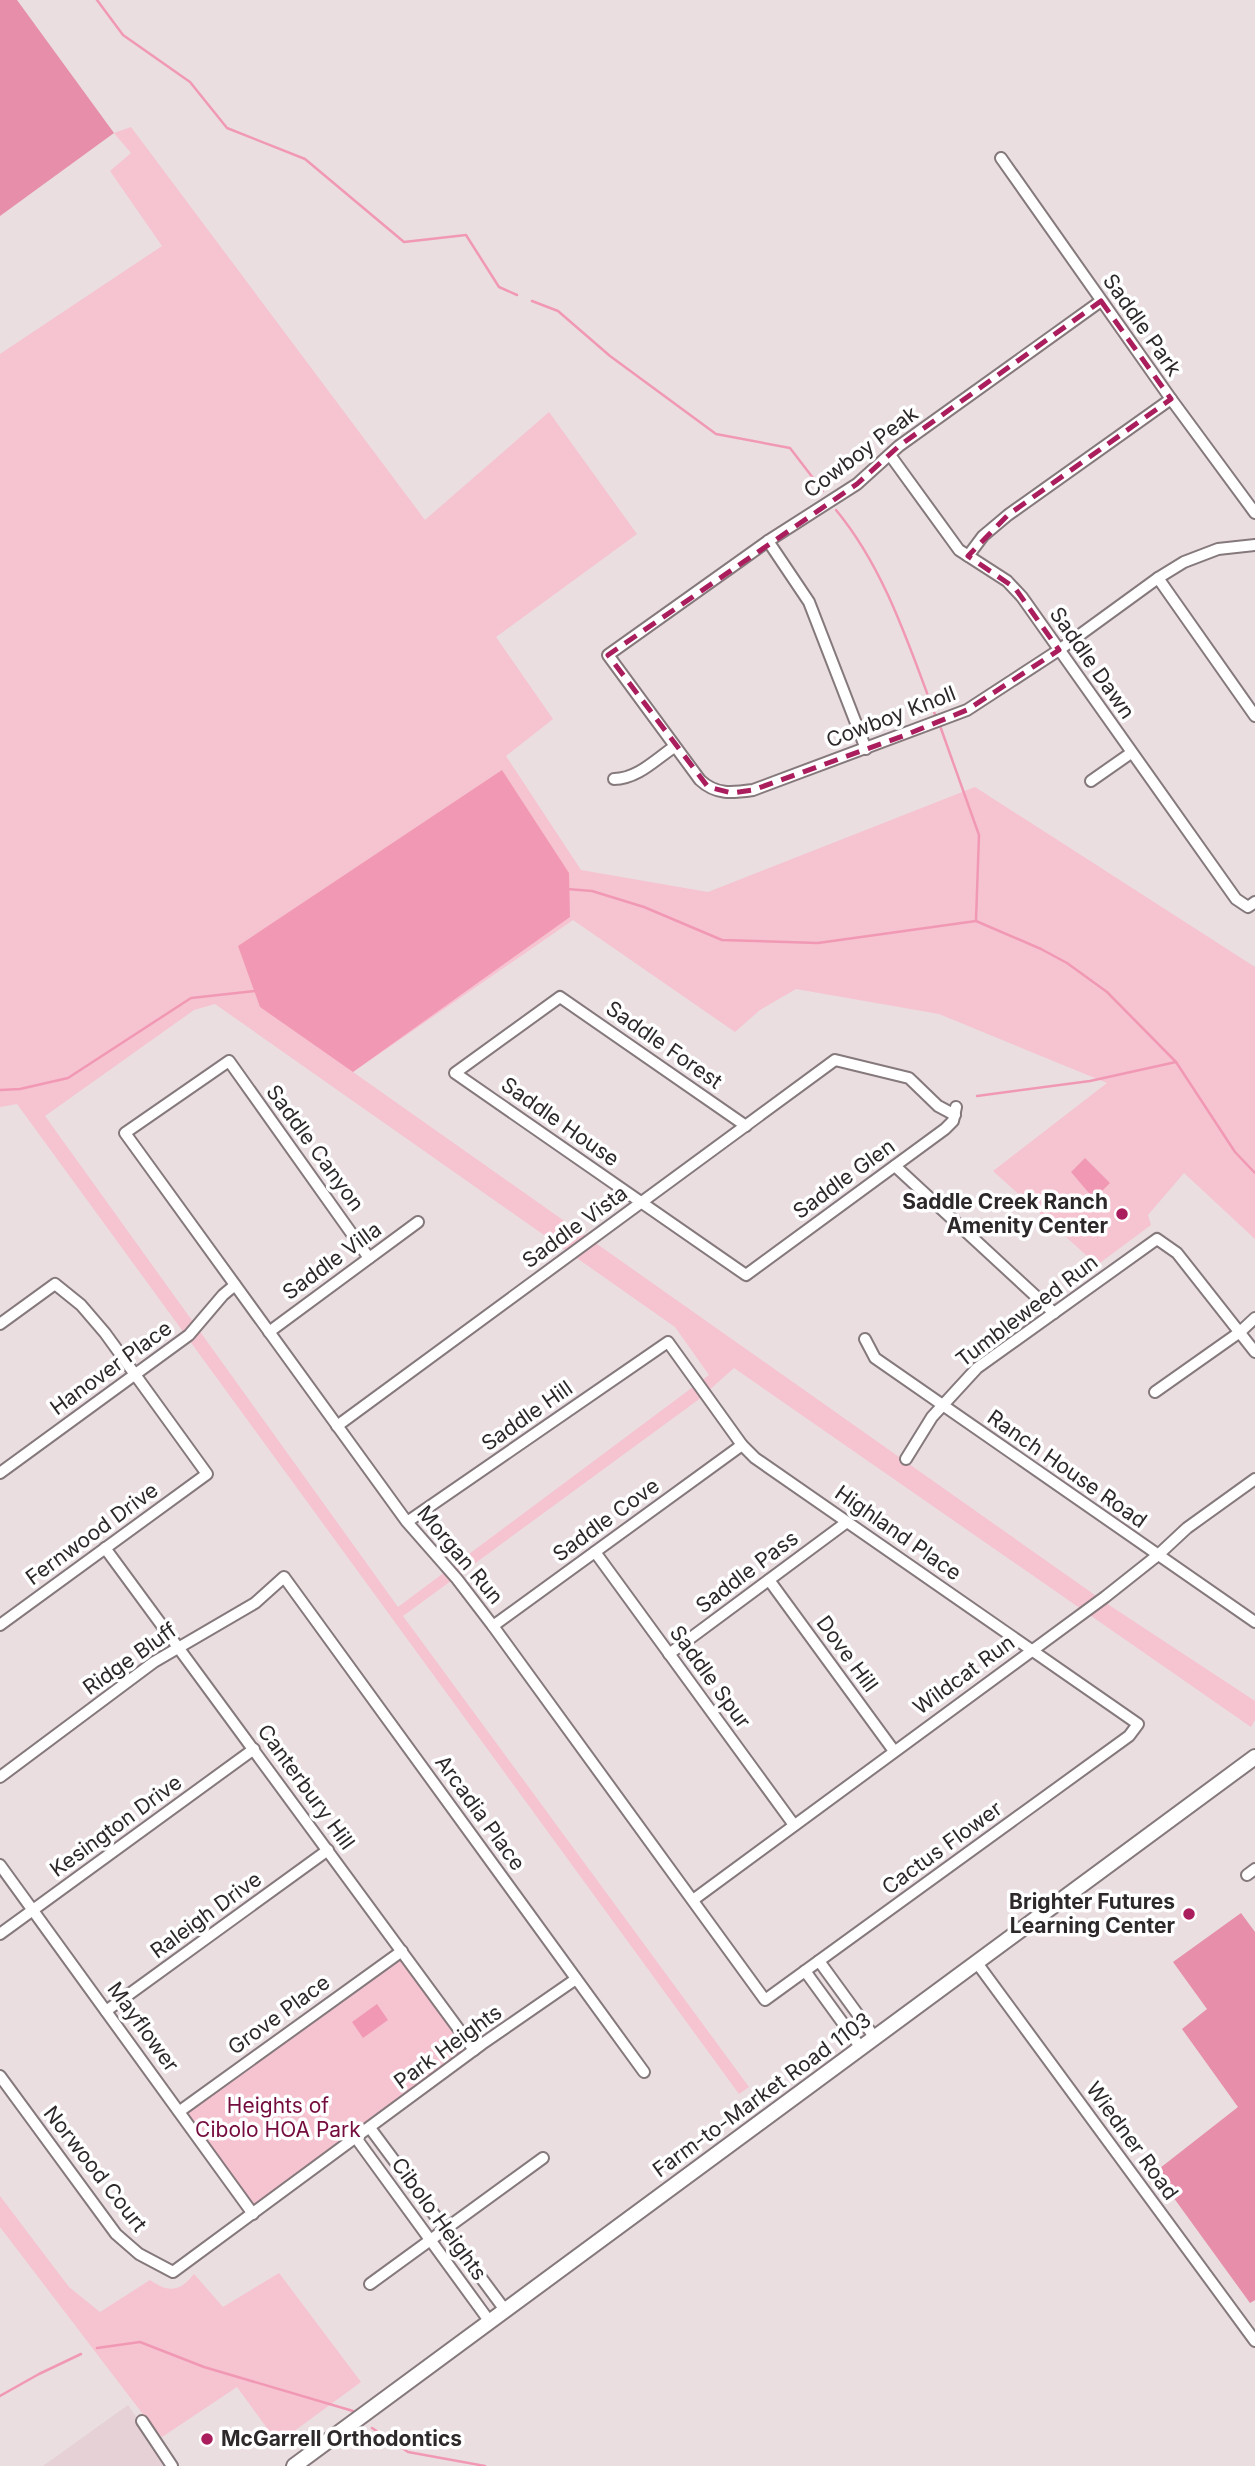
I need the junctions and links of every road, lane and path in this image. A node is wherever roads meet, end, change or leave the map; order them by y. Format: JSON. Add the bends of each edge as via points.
{"nodes":[{"id":1,"x":1001,"y":158,"type":"dead end"},
{"id":2,"x":1101,"y":300,"type":"junction"},
{"id":3,"x":1171,"y":399,"type":"junction"},
{"id":4,"x":890,"y":455,"type":"junction"},
{"id":5,"x":1255,"y":513,"type":"edge"},
{"id":6,"x":768,"y":541,"type":"junction"},
{"id":7,"x":1255,"y":545,"type":"edge"},
{"id":8,"x":968,"y":556,"type":"junction"},
{"id":9,"x":1158,"y":578,"type":"junction"},
{"id":10,"x":1059,"y":650,"type":"junction"},
{"id":11,"x":608,"y":655,"type":"joint"},
{"id":12,"x":1255,"y":716,"type":"edge"},
{"id":13,"x":674,"y":747,"type":"junction"},
{"id":14,"x":866,"y":749,"type":"junction"},
{"id":15,"x":1131,"y":753,"type":"junction"},
{"id":16,"x":614,"y":779,"type":"dead end"},
{"id":17,"x":1091,"y":781,"type":"dead end"},
{"id":18,"x":1251,"y":905,"type":"edge"},
{"id":19,"x":560,"y":997,"type":"joint"},
{"id":20,"x":956,"y":1111,"type":"joint"},
{"id":21,"x":746,"y":1126,"type":"junction"},
{"id":22,"x":125,"y":1133,"type":"joint"},
{"id":23,"x":895,"y":1166,"type":"junction"},
{"id":24,"x":642,"y":1202,"type":"junction"},
{"id":25,"x":418,"y":1222,"type":"dead end"},
{"id":26,"x":369,"y":1258,"type":"junction"},
{"id":27,"x":746,"y":1275,"type":"joint"},
{"id":28,"x":235,"y":1285,"type":"junction"},
{"id":29,"x":1054,"y":1313,"type":"junction"},
{"id":30,"x":1255,"y":1318,"type":"edge"},
{"id":31,"x":0,"y":1324,"type":"edge"},
{"id":32,"x":269,"y":1332,"type":"junction"},
{"id":33,"x":1240,"y":1332,"type":"junction"},
{"id":34,"x":865,"y":1339,"type":"dead end"},
{"id":35,"x":668,"y":1342,"type":"joint"},
{"id":36,"x":1255,"y":1352,"type":"edge"},
{"id":37,"x":135,"y":1374,"type":"junction"},
{"id":38,"x":1156,"y":1392,"type":"dead end"},
{"id":39,"x":942,"y":1406,"type":"junction"},
{"id":40,"x":337,"y":1426,"type":"junction"},
{"id":41,"x":742,"y":1445,"type":"junction"},
{"id":42,"x":906,"y":1459,"type":"dead end"},
{"id":43,"x":0,"y":1473,"type":"edge"},
{"id":44,"x":1255,"y":1479,"type":"edge"},
{"id":45,"x":407,"y":1522,"type":"junction"},
{"id":46,"x":847,"y":1522,"type":"junction"},
{"id":47,"x":105,"y":1548,"type":"junction"},
{"id":48,"x":595,"y":1552,"type":"junction"},
{"id":49,"x":1158,"y":1555,"type":"junction"},
{"id":50,"x":284,"y":1577,"type":"joint"},
{"id":51,"x":769,"y":1580,"type":"junction"},
{"id":52,"x":1255,"y":1622,"type":"edge"},
{"id":53,"x":0,"y":1625,"type":"edge"},
{"id":54,"x":493,"y":1626,"type":"junction"},
{"id":55,"x":179,"y":1646,"type":"junction"},
{"id":56,"x":1032,"y":1649,"type":"junction"},
{"id":57,"x":669,"y":1654,"type":"junction"},
{"id":58,"x":1138,"y":1724,"type":"joint"},
{"id":59,"x":254,"y":1749,"type":"junction"},
{"id":60,"x":894,"y":1751,"type":"junction"},
{"id":61,"x":1255,"y":1757,"type":"edge"},
{"id":62,"x":0,"y":1777,"type":"edge"},
{"id":63,"x":794,"y":1825,"type":"junction"},
{"id":64,"x":328,"y":1850,"type":"junction"},
{"id":65,"x":0,"y":1864,"type":"edge"},
{"id":66,"x":693,"y":1900,"type":"junction"},
{"id":67,"x":33,"y":1910,"type":"junction"},
{"id":68,"x":0,"y":1934,"type":"edge"},
{"id":69,"x":401,"y":1951,"type":"junction"},
{"id":70,"x":819,"y":1961,"type":"junction"},
{"id":71,"x":977,"y":1964,"type":"junction"},
{"id":72,"x":805,"y":1971,"type":"junction"},
{"id":73,"x":576,"y":1979,"type":"junction"},
{"id":74,"x":765,"y":2000,"type":"joint"},
{"id":75,"x":106,"y":2011,"type":"junction"},
{"id":76,"x":875,"y":2038,"type":"junction"},
{"id":77,"x":861,"y":2048,"type":"junction"},
{"id":78,"x":474,"y":2050,"type":"junction"},
{"id":79,"x":644,"y":2072,"type":"dead end"},
{"id":80,"x":0,"y":2076,"type":"edge"},
{"id":81,"x":180,"y":2111,"type":"junction"},
{"id":82,"x":370,"y":2128,"type":"junction"},
{"id":83,"x":356,"y":2138,"type":"junction"},
{"id":84,"x":543,"y":2158,"type":"dead end"},
{"id":85,"x":253,"y":2214,"type":"junction"},
{"id":86,"x":445,"y":2230,"type":"junction"},
{"id":87,"x":431,"y":2240,"type":"junction"},
{"id":88,"x":173,"y":2272,"type":"joint"},
{"id":89,"x":370,"y":2284,"type":"dead end"},
{"id":90,"x":505,"y":2310,"type":"junction"},
{"id":91,"x":490,"y":2322,"type":"junction"},
{"id":92,"x":1255,"y":2341,"type":"edge"},
{"id":93,"x":142,"y":2421,"type":"dead end"},
{"id":94,"x":172,"y":2466,"type":"edge"},
{"id":95,"x":293,"y":2466,"type":"edge"}],
"edges":[{"from":1,"to":2,"type":"street","name":"Saddle Park"},
{"from":2,"to":3,"type":"street","name":"Saddle Park"},
{"from":2,"to":4,"type":"street","name":"Cowboy Peak"},
{"from":3,"to":5,"type":"street","name":"Saddle Park"},
{"from":3,"to":8,"type":"street","via":[[1008,516],[983,536]]},
{"from":4,"to":6,"type":"street","name":"Cowboy Peak","via":[[857,484]]},
{"from":4,"to":8,"type":"street","name":"Saddle Dawn","via":[[952,542]]},
{"from":6,"to":11,"type":"street","name":"Cowboy Peak"},
{"from":6,"to":14,"type":"street","via":[[809,602]]},
{"from":7,"to":9,"type":"street","name":"Cowboy Knoll","via":[[1218,550],[1184,562]]},
{"from":8,"to":10,"type":"street","name":"Saddle Dawn","via":[[1015,588]]},
{"from":9,"to":10,"type":"street","name":"Cowboy Knoll"},
{"from":9,"to":12,"type":"street"},
{"from":10,"to":14,"type":"street","name":"Cowboy Knoll","via":[[967,710]]},
{"from":10,"to":15,"type":"street","name":"Saddle Dawn"},
{"from":11,"to":13,"type":"street","name":"Cowboy Knoll"},
{"from":13,"to":14,"type":"street","name":"Cowboy Knoll","via":[[708,787],[732,793],[753,790]]},
{"from":13,"to":16,"type":"street","via":[[638,773]]},
{"from":15,"to":17,"type":"street"},
{"from":15,"to":18,"type":"street","name":"Saddle Dawn","via":[[1236,899]]},
{"from":19,"to":21,"type":"street","name":"Saddle Forest"},
{"from":19,"to":24,"type":"street","name":"Saddle House","via":[[456,1073]]},
{"from":20,"to":21,"type":"street","name":"Saddle Vista","via":[[938,1106],[909,1078],[835,1060]]},
{"from":20,"to":23,"type":"street","name":"Saddle Glen","via":[[950,1125]]},
{"from":21,"to":24,"type":"street","name":"Saddle Vista"},
{"from":22,"to":26,"type":"street","name":"Saddle Canyon","via":[[229,1061]]},
{"from":22,"to":28,"type":"street","name":"Morgan Run"},
{"from":23,"to":27,"type":"street","name":"Saddle Glen"},
{"from":23,"to":29,"type":"street"},
{"from":24,"to":27,"type":"street","name":"Saddle House"},
{"from":24,"to":40,"type":"street","name":"Saddle Vista"},
{"from":25,"to":26,"type":"street","name":"Saddle Villa"},
{"from":26,"to":32,"type":"street","name":"Saddle Villa"},
{"from":28,"to":32,"type":"street","name":"Morgan Run"},
{"from":28,"to":37,"type":"street","name":"Hanover Place","via":[[193,1332]]},
{"from":29,"to":33,"type":"street","name":"Tumbleweed Run","via":[[1157,1239],[1177,1253]]},
{"from":29,"to":39,"type":"street","name":"Tumbleweed Run","via":[[977,1368]]},
{"from":30,"to":33,"type":"street"},
{"from":31,"to":37,"type":"street","via":[[55,1284],[88,1312]]},
{"from":32,"to":40,"type":"street","name":"Morgan Run"},
{"from":33,"to":36,"type":"street"},
{"from":33,"to":38,"type":"street"},
{"from":34,"to":39,"type":"street","name":"Ranch House Road","via":[[875,1358]]},
{"from":35,"to":41,"type":"street","name":"Highland Place"},
{"from":35,"to":45,"type":"street","name":"Saddle Hill"},
{"from":37,"to":43,"type":"street","name":"Hanover Place"},
{"from":37,"to":47,"type":"street","name":"Fernwood Drive","via":[[207,1474]]},
{"from":39,"to":42,"type":"street","name":"Tumbleweed Run"},
{"from":39,"to":49,"type":"street","name":"Ranch House Road"},
{"from":40,"to":45,"type":"street","name":"Morgan Run"},
{"from":41,"to":46,"type":"street","name":"Highland Place"},
{"from":41,"to":48,"type":"street","name":"Saddle Cove"},
{"from":44,"to":49,"type":"street","name":"Wildcat Run"},
{"from":45,"to":54,"type":"street","name":"Morgan Run"},
{"from":46,"to":51,"type":"street","name":"Saddle Pass"},
{"from":46,"to":56,"type":"street","name":"Highland Place"},
{"from":47,"to":53,"type":"street","name":"Fernwood Drive"},
{"from":47,"to":55,"type":"street","name":"Canterbury Hill"},
{"from":48,"to":54,"type":"street","name":"Saddle Cove"},
{"from":48,"to":57,"type":"street","name":"Saddle Spur"},
{"from":49,"to":52,"type":"street","name":"Ranch House Road"},
{"from":49,"to":56,"type":"street","name":"Wildcat Run"},
{"from":50,"to":55,"type":"street","name":"Ridge Bluff","via":[[255,1603]]},
{"from":50,"to":73,"type":"street","name":"Arcadia Place"},
{"from":51,"to":57,"type":"street","name":"Saddle Pass"},
{"from":51,"to":60,"type":"street","name":"Dove Hill"},
{"from":54,"to":66,"type":"street","name":"Morgan Run"},
{"from":55,"to":59,"type":"street","name":"Canterbury Hill"},
{"from":55,"to":62,"type":"street","name":"Ridge Bluff"},
{"from":56,"to":58,"type":"street","name":"Highland Place"},
{"from":56,"to":60,"type":"street","name":"Wildcat Run"},
{"from":57,"to":63,"type":"street","name":"Saddle Spur"},
{"from":58,"to":70,"type":"street","name":"Cactus Flower","via":[[1129,1736]]},
{"from":59,"to":64,"type":"street","name":"Canterbury Hill"},
{"from":59,"to":67,"type":"street","name":"Kesington Drive"},
{"from":60,"to":63,"type":"street","name":"Wildcat Run"},
{"from":61,"to":71,"type":"main road","name":"Farm-to-Market Road 1103"},
{"from":63,"to":66,"type":"street","name":"Wildcat Run"},
{"from":64,"to":69,"type":"street","name":"Canterbury Hill"},
{"from":64,"to":75,"type":"street","name":"Raleigh Drive"},
{"from":65,"to":67,"type":"street","name":"Mayflower"},
{"from":66,"to":74,"type":"street","name":"Morgan Run"},
{"from":67,"to":68,"type":"street","name":"Kesington Drive"},
{"from":67,"to":75,"type":"street","name":"Mayflower"},
{"from":69,"to":78,"type":"street","name":"Canterbury Hill"},
{"from":69,"to":81,"type":"street","name":"Grove Place"},
{"from":70,"to":72,"type":"street","name":"Cactus Flower"},
{"from":70,"to":76,"type":"street"},
{"from":71,"to":76,"type":"main road","name":"Farm-to-Market Road 1103"},
{"from":71,"to":92,"type":"street","name":"Wiedner Road"},
{"from":72,"to":74,"type":"street","name":"Cactus Flower"},
{"from":72,"to":77,"type":"street"},
{"from":73,"to":78,"type":"street","name":"Park Heights"},
{"from":73,"to":79,"type":"street","name":"Arcadia Place"},
{"from":75,"to":81,"type":"street","name":"Mayflower"},
{"from":76,"to":77,"type":"main road","name":"Farm-to-Market Road 1103"},
{"from":77,"to":90,"type":"main road","name":"Farm-to-Market Road 1103"},
{"from":78,"to":82,"type":"street","name":"Park Heights"},
{"from":80,"to":88,"type":"street","name":"Norwood Court","via":[[116,2234],[139,2254]]},
{"from":81,"to":85,"type":"street","name":"Mayflower"},
{"from":82,"to":83,"type":"street","name":"Park Heights"},
{"from":82,"to":86,"type":"street","name":"Cibolo Heights"},
{"from":83,"to":85,"type":"street","name":"Park Heights"},
{"from":83,"to":87,"type":"street","name":"Cibolo Heights"},
{"from":84,"to":86,"type":"street"},
{"from":85,"to":88,"type":"street","name":"Park Heights"},
{"from":86,"to":87,"type":"street"},
{"from":86,"to":90,"type":"street","name":"Cibolo Heights"},
{"from":87,"to":89,"type":"street"},
{"from":87,"to":91,"type":"street","name":"Cibolo Heights"},
{"from":90,"to":91,"type":"main road","name":"Farm-to-Market Road 1103"},
{"from":91,"to":95,"type":"main road","name":"Farm-to-Market Road 1103"},
{"from":93,"to":94,"type":"street"}]}
